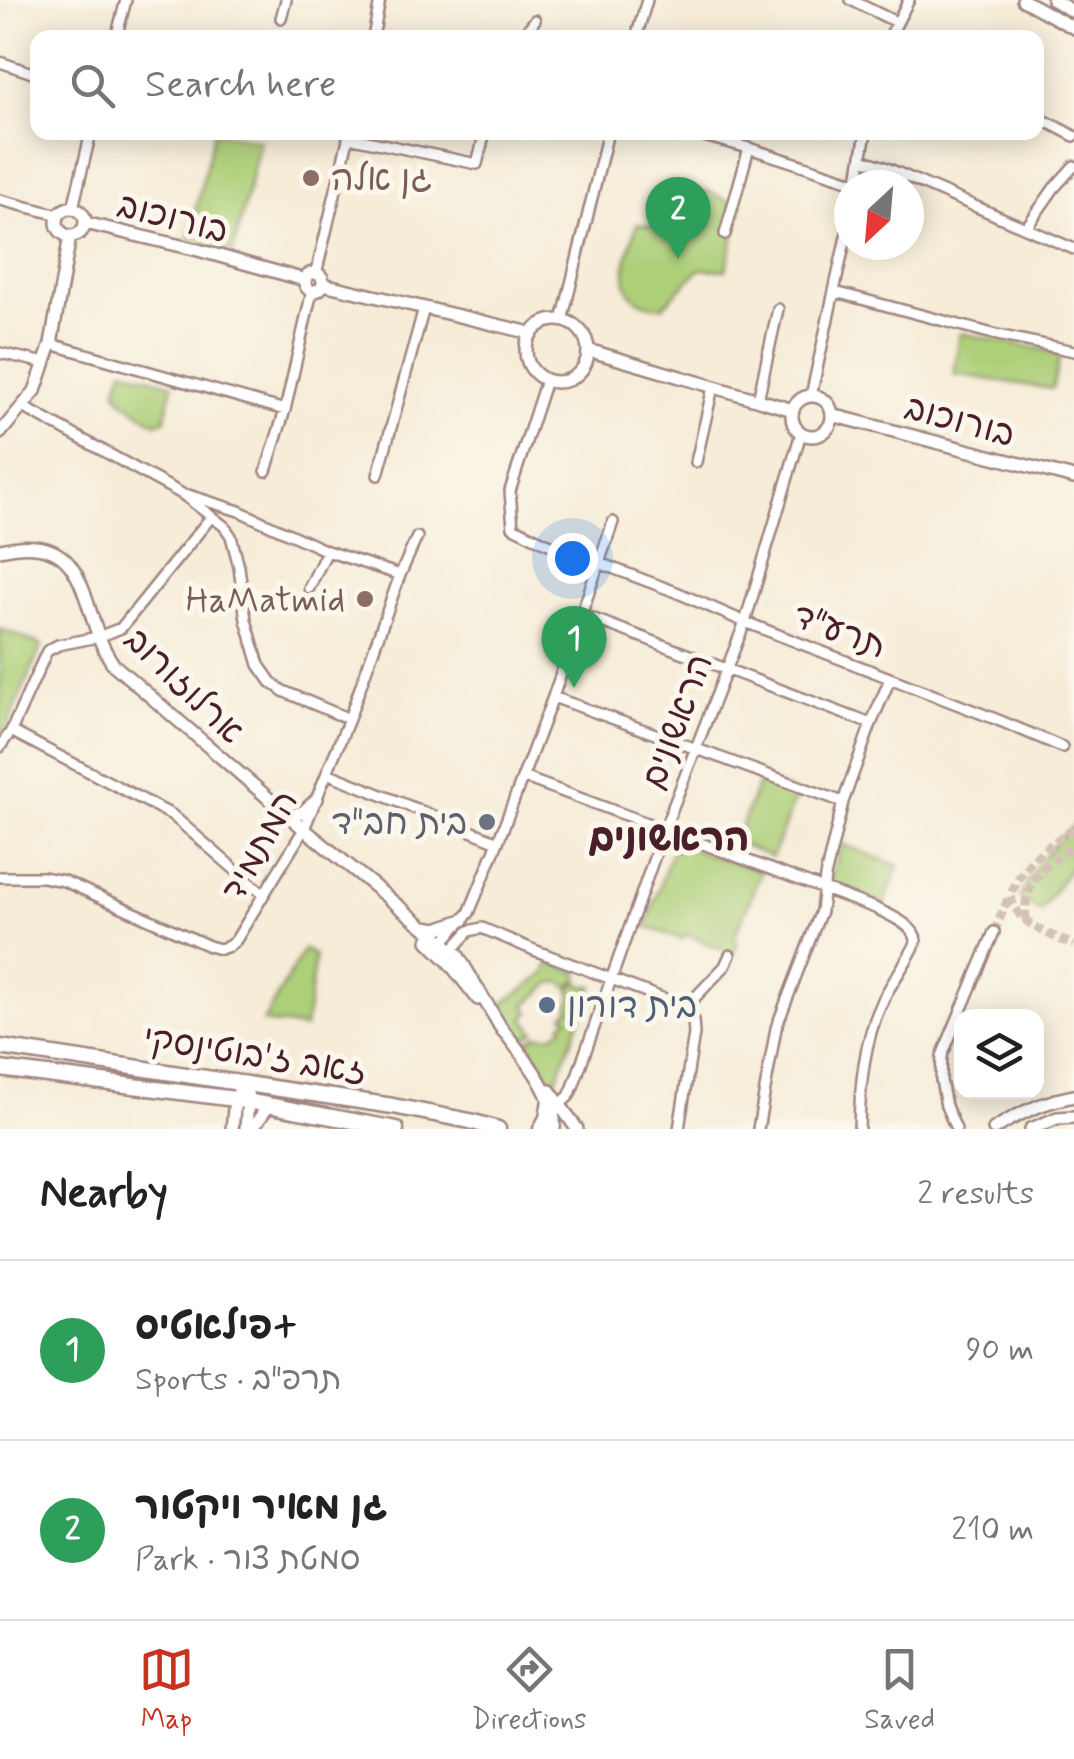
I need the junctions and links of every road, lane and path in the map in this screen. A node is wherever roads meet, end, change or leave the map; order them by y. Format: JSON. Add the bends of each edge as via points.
{"nodes":[{"id":1,"x":126,"y":0,"type":"edge"},
{"id":2,"x":286,"y":0,"type":"edge"},
{"id":3,"x":380,"y":0,"type":"edge"},
{"id":4,"x":647,"y":0,"type":"edge"},
{"id":5,"x":851,"y":0,"type":"edge"},
{"id":6,"x":908,"y":0,"type":"edge"},
{"id":7,"x":1023,"y":0,"type":"edge"},
{"id":8,"x":1057,"y":1,"type":"edge"},
{"id":9,"x":1074,"y":12,"type":"edge"},
{"id":10,"x":281,"y":18,"type":"dead end"},
{"id":11,"x":535,"y":20,"type":"dead end"},
{"id":12,"x":896,"y":22,"type":"junction"},
{"id":13,"x":1074,"y":28,"type":"edge"},
{"id":14,"x":118,"y":30,"type":"edge"},
{"id":15,"x":374,"y":30,"type":"edge"},
{"id":16,"x":527,"y":30,"type":"edge"},
{"id":17,"x":638,"y":30,"type":"edge"},
{"id":18,"x":892,"y":30,"type":"edge"},
{"id":19,"x":0,"y":62,"type":"edge"},
{"id":20,"x":30,"y":73,"type":"edge"},
{"id":21,"x":1044,"y":120,"type":"edge"},
{"id":22,"x":1074,"y":136,"type":"edge"},
{"id":23,"x":89,"y":140,"type":"edge"},
{"id":24,"x":348,"y":140,"type":"edge"},
{"id":25,"x":375,"y":140,"type":"edge"},
{"id":26,"x":483,"y":140,"type":"edge"},
{"id":27,"x":606,"y":140,"type":"edge"},
{"id":28,"x":718,"y":140,"type":"edge"},
{"id":29,"x":865,"y":140,"type":"edge"},
{"id":30,"x":749,"y":148,"type":"junction"},
{"id":31,"x":862,"y":160,"type":"junction"},
{"id":32,"x":1074,"y":166,"type":"edge"},
{"id":33,"x":860,"y":170,"type":"edge"},
{"id":34,"x":834,"y":176,"type":"edge"},
{"id":35,"x":0,"y":200,"type":"edge"},
{"id":36,"x":73,"y":208,"type":"junction"},
{"id":37,"x":59,"y":214,"type":"junction"},
{"id":38,"x":85,"y":223,"type":"junction"},
{"id":39,"x":1026,"y":228,"type":"junction"},
{"id":40,"x":725,"y":234,"type":"dead end"},
{"id":41,"x":70,"y":236,"type":"junction"},
{"id":42,"x":1074,"y":249,"type":"edge"},
{"id":43,"x":841,"y":260,"type":"edge"},
{"id":44,"x":314,"y":282,"type":"junction"},
{"id":45,"x":835,"y":292,"type":"junction"},
{"id":46,"x":424,"y":308,"type":"junction"},
{"id":47,"x":778,"y":309,"type":"dead end"},
{"id":48,"x":562,"y":320,"type":"junction"},
{"id":49,"x":531,"y":333,"type":"junction"},
{"id":50,"x":51,"y":344,"type":"junction"},
{"id":51,"x":588,"y":350,"type":"junction"},
{"id":52,"x":1074,"y":351,"type":"edge"},
{"id":53,"x":0,"y":353,"type":"edge"},
{"id":54,"x":44,"y":362,"type":"junction"},
{"id":55,"x":546,"y":380,"type":"junction"},
{"id":56,"x":713,"y":387,"type":"junction"},
{"id":57,"x":811,"y":396,"type":"junction"},
{"id":58,"x":758,"y":400,"type":"junction"},
{"id":59,"x":22,"y":406,"type":"junction"},
{"id":60,"x":285,"y":410,"type":"junction"},
{"id":61,"x":793,"y":410,"type":"junction"},
{"id":62,"x":832,"y":414,"type":"junction"},
{"id":63,"x":0,"y":433,"type":"edge"},
{"id":64,"x":800,"y":433,"type":"junction"},
{"id":65,"x":696,"y":462,"type":"dead end"},
{"id":66,"x":266,"y":471,"type":"dead end"},
{"id":67,"x":378,"y":475,"type":"dead end"},
{"id":68,"x":1074,"y":478,"type":"edge"},
{"id":69,"x":182,"y":494,"type":"junction"},
{"id":70,"x":239,"y":511,"type":"junction"},
{"id":71,"x":211,"y":517,"type":"junction"},
{"id":72,"x":613,"y":522,"type":"dead end"},
{"id":73,"x":224,"y":526,"type":"junction"},
{"id":74,"x":417,"y":537,"type":"dead end"},
{"id":75,"x":0,"y":550,"type":"edge"},
{"id":76,"x":327,"y":551,"type":"junction"},
{"id":77,"x":598,"y":562,"type":"junction"},
{"id":78,"x":400,"y":575,"type":"junction"},
{"id":79,"x":309,"y":588,"type":"dead end"},
{"id":80,"x":581,"y":614,"type":"junction"},
{"id":81,"x":744,"y":622,"type":"junction"},
{"id":82,"x":98,"y":637,"type":"junction"},
{"id":83,"x":725,"y":670,"type":"junction"},
{"id":84,"x":890,"y":679,"type":"junction"},
{"id":85,"x":553,"y":697,"type":"junction"},
{"id":86,"x":349,"y":719,"type":"junction"},
{"id":87,"x":871,"y":724,"type":"junction"},
{"id":88,"x":11,"y":731,"type":"junction"},
{"id":89,"x":0,"y":747,"type":"edge"},
{"id":90,"x":1062,"y":747,"type":"dead end"},
{"id":91,"x":695,"y":748,"type":"junction"},
{"id":92,"x":326,"y":774,"type":"junction"},
{"id":93,"x":523,"y":777,"type":"junction"},
{"id":94,"x":317,"y":799,"type":"junction"},
{"id":95,"x":843,"y":802,"type":"junction"},
{"id":96,"x":288,"y":816,"type":"junction"},
{"id":97,"x":304,"y":829,"type":"junction"},
{"id":98,"x":664,"y":830,"type":"junction"},
{"id":99,"x":498,"y":842,"type":"junction"},
{"id":100,"x":354,"y":870,"type":"junction"},
{"id":101,"x":0,"y":877,"type":"edge"},
{"id":102,"x":824,"y":889,"type":"junction"},
{"id":103,"x":263,"y":894,"type":"junction"},
{"id":104,"x":466,"y":917,"type":"junction"},
{"id":105,"x":423,"y":926,"type":"junction"},
{"id":106,"x":482,"y":928,"type":"junction"},
{"id":107,"x":994,"y":932,"type":"tunnel mouth"},
{"id":108,"x":446,"y":949,"type":"junction"},
{"id":109,"x":730,"y":955,"type":"dead end"},
{"id":110,"x":610,"y":978,"type":"junction"},
{"id":111,"x":686,"y":1008,"type":"junction"},
{"id":112,"x":0,"y":1047,"type":"edge"},
{"id":113,"x":0,"y":1069,"type":"edge"},
{"id":114,"x":244,"y":1082,"type":"junction"},
{"id":115,"x":1074,"y":1096,"type":"edge"},
{"id":116,"x":242,"y":1100,"type":"junction"},
{"id":117,"x":555,"y":1102,"type":"junction"},
{"id":118,"x":269,"y":1104,"type":"junction"},
{"id":119,"x":1074,"y":1117,"type":"edge"},
{"id":120,"x":232,"y":1129,"type":"edge"},
{"id":121,"x":249,"y":1129,"type":"edge"},
{"id":122,"x":396,"y":1129,"type":"edge"},
{"id":123,"x":498,"y":1129,"type":"edge"},
{"id":124,"x":541,"y":1129,"type":"edge"},
{"id":125,"x":554,"y":1129,"type":"edge"},
{"id":126,"x":577,"y":1129,"type":"edge"},
{"id":127,"x":679,"y":1129,"type":"edge"},
{"id":128,"x":758,"y":1129,"type":"edge"},
{"id":129,"x":860,"y":1129,"type":"edge"},
{"id":130,"x":956,"y":1129,"type":"edge"},
{"id":131,"x":994,"y":1129,"type":"edge"},
{"id":132,"x":1030,"y":1129,"type":"edge"}],
"edges":[{"from":1,"to":14,"type":"street"},
{"from":2,"to":10,"type":"street"},
{"from":3,"to":15,"type":"street"},
{"from":4,"to":17,"type":"street"},
{"from":5,"to":12,"type":"street"},
{"from":6,"to":12,"type":"street"},
{"from":7,"to":13,"type":"street"},
{"from":8,"to":9,"type":"street"},
{"from":11,"to":16,"type":"street"},
{"from":12,"to":18,"type":"street"},
{"from":19,"to":20,"type":"street"},
{"from":21,"to":22,"type":"street"},
{"from":23,"to":36,"type":"street"},
{"from":24,"to":44,"type":"street"},
{"from":25,"to":26,"type":"street","via":[[477,164]]},
{"from":27,"to":48,"type":"street"},
{"from":28,"to":30,"type":"street"},
{"from":29,"to":31,"type":"street"},
{"from":30,"to":34,"type":"street"},
{"from":30,"to":40,"type":"street"},
{"from":31,"to":33,"type":"street"},
{"from":31,"to":39,"type":"street"},
{"from":32,"to":39,"type":"street"},
{"from":35,"to":37,"type":"street"},
{"from":36,"to":37,"type":"street"},
{"from":36,"to":38,"type":"street"},
{"from":37,"to":41,"type":"street","via":[[58,228]]},
{"from":38,"to":41,"type":"street"},
{"from":38,"to":44,"type":"street","name":"בורוכוב"},
{"from":39,"to":42,"type":"street"},
{"from":41,"to":50,"type":"street"},
{"from":43,"to":45,"type":"street"},
{"from":44,"to":46,"type":"street","name":"בורוכוב"},
{"from":44,"to":60,"type":"street"},
{"from":45,"to":52,"type":"street"},
{"from":45,"to":57,"type":"street"},
{"from":46,"to":49,"type":"street","name":"בורוכוב"},
{"from":46,"to":67,"type":"street"},
{"from":47,"to":58,"type":"street"},
{"from":48,"to":49,"type":"street"},
{"from":48,"to":51,"type":"street","via":[[580,330]]},
{"from":49,"to":55,"type":"street","via":[[527,360]]},
{"from":50,"to":54,"type":"street"},
{"from":50,"to":60,"type":"street"},
{"from":51,"to":55,"type":"street","via":[[575,376]]},
{"from":51,"to":56,"type":"street"},
{"from":53,"to":54,"type":"street"},
{"from":54,"to":59,"type":"street"},
{"from":55,"to":77,"type":"street","name":"תרע\"ד","via":[[510,491],[512,527]]},
{"from":56,"to":58,"type":"street"},
{"from":56,"to":65,"type":"street"},
{"from":57,"to":61,"type":"street"},
{"from":57,"to":62,"type":"street","via":[[825,401]]},
{"from":58,"to":61,"type":"street"},
{"from":59,"to":63,"type":"street"},
{"from":59,"to":69,"type":"street"},
{"from":60,"to":66,"type":"street"},
{"from":61,"to":64,"type":"street"},
{"from":62,"to":64,"type":"street","via":[[824,433]]},
{"from":62,"to":68,"type":"street","name":"בורוכוב"},
{"from":64,"to":81,"type":"street","name":"הראשונים"},
{"from":69,"to":70,"type":"street"},
{"from":69,"to":71,"type":"street"},
{"from":70,"to":73,"type":"street"},
{"from":70,"to":76,"type":"street"},
{"from":71,"to":73,"type":"street"},
{"from":71,"to":82,"type":"street","via":[[129,620]]},
{"from":72,"to":77,"type":"street"},
{"from":73,"to":86,"type":"street","via":[[260,665],[283,691]]},
{"from":74,"to":78,"type":"street","name":"המתמיד"},
{"from":75,"to":82,"type":"street","name":"ארלוזורוב","via":[[41,547],[66,561],[84,587]]},
{"from":76,"to":78,"type":"street"},
{"from":76,"to":79,"type":"street"},
{"from":77,"to":80,"type":"street"},
{"from":77,"to":81,"type":"street","name":"תרע\"ד"},
{"from":78,"to":86,"type":"street","name":"המתמיד"},
{"from":80,"to":83,"type":"street"},
{"from":80,"to":85,"type":"street"},
{"from":81,"to":83,"type":"street","name":"הראשונים"},
{"from":81,"to":84,"type":"street","name":"תרע\"ד"},
{"from":82,"to":88,"type":"street","via":[[47,651]]},
{"from":82,"to":96,"type":"street","name":"ארלוזורוב","via":[[126,677]]},
{"from":83,"to":87,"type":"street"},
{"from":83,"to":91,"type":"street","name":"הראשונים"},
{"from":84,"to":87,"type":"street"},
{"from":84,"to":90,"type":"street","name":"תרע\"ד"},
{"from":85,"to":91,"type":"street"},
{"from":85,"to":93,"type":"street"},
{"from":86,"to":92,"type":"street","name":"המתמיד"},
{"from":87,"to":95,"type":"street"},
{"from":88,"to":89,"type":"street"},
{"from":88,"to":103,"type":"street","via":[[172,815]]},
{"from":91,"to":95,"type":"street"},
{"from":91,"to":98,"type":"street","name":"הראשונים"},
{"from":92,"to":94,"type":"street","name":"המתמיד"},
{"from":92,"to":99,"type":"street"},
{"from":93,"to":98,"type":"street"},
{"from":93,"to":99,"type":"street"},
{"from":94,"to":96,"type":"street"},
{"from":94,"to":97,"type":"street","name":"המתמיד"},
{"from":95,"to":102,"type":"street"},
{"from":96,"to":97,"type":"street","name":"ארלוזורוב"},
{"from":97,"to":100,"type":"street","name":"ארלוזורוב"},
{"from":97,"to":103,"type":"street","name":"המתמיד"},
{"from":98,"to":102,"type":"street"},
{"from":98,"to":110,"type":"street","name":"הראשונים"},
{"from":99,"to":104,"type":"street"},
{"from":100,"to":105,"type":"street","name":"ארלוזורוב"},
{"from":100,"to":108,"type":"street","name":"ארלוזורוב"},
{"from":101,"to":103,"type":"street","name":"המתמיד","via":[[64,881],[220,948],[236,940]]},
{"from":102,"to":128,"type":"street","via":[[776,1028]]},
{"from":102,"to":129,"type":"street","via":[[881,911],[916,937],[873,1021]]},
{"from":104,"to":105,"type":"street","via":[[437,929]]},
{"from":104,"to":106,"type":"street"},
{"from":104,"to":108,"type":"street"},
{"from":105,"to":108,"type":"street","name":"ארלוזורוב"},
{"from":106,"to":108,"type":"street"},
{"from":106,"to":110,"type":"street"},
{"from":107,"to":130,"type":"street","via":[[942,1056],[941,1080]]},
{"from":108,"to":117,"type":"street","name":"ארלוזורוב"},
{"from":109,"to":111,"type":"street"},
{"from":110,"to":111,"type":"street"},
{"from":110,"to":117,"type":"street","name":"הראשונים","via":[[573,1087]]},
{"from":111,"to":127,"type":"street","via":[[694,1034]]},
{"from":112,"to":114,"type":"main road","name":"זאב ז'בוטינסקי"},
{"from":113,"to":116,"type":"main road","name":"זאב ז'בוטינסקי"},
{"from":114,"to":116,"type":"street"},
{"from":114,"to":123,"type":"main road","name":"זאב ז'בוטינסקי"},
{"from":115,"to":131,"type":"street","via":[[1022,1112]]},
{"from":116,"to":118,"type":"main road","name":"זאב ז'בוטינסקי"},
{"from":116,"to":120,"type":"street"},
{"from":116,"to":121,"type":"street"},
{"from":117,"to":124,"type":"main road"},
{"from":117,"to":125,"type":"street","name":"ארלוזורוב"},
{"from":117,"to":126,"type":"street","name":"ארלוזורוב"},
{"from":118,"to":121,"type":"street"},
{"from":118,"to":122,"type":"main road","name":"זאב ז'בוטינסקי"},
{"from":119,"to":132,"type":"street"}]}
